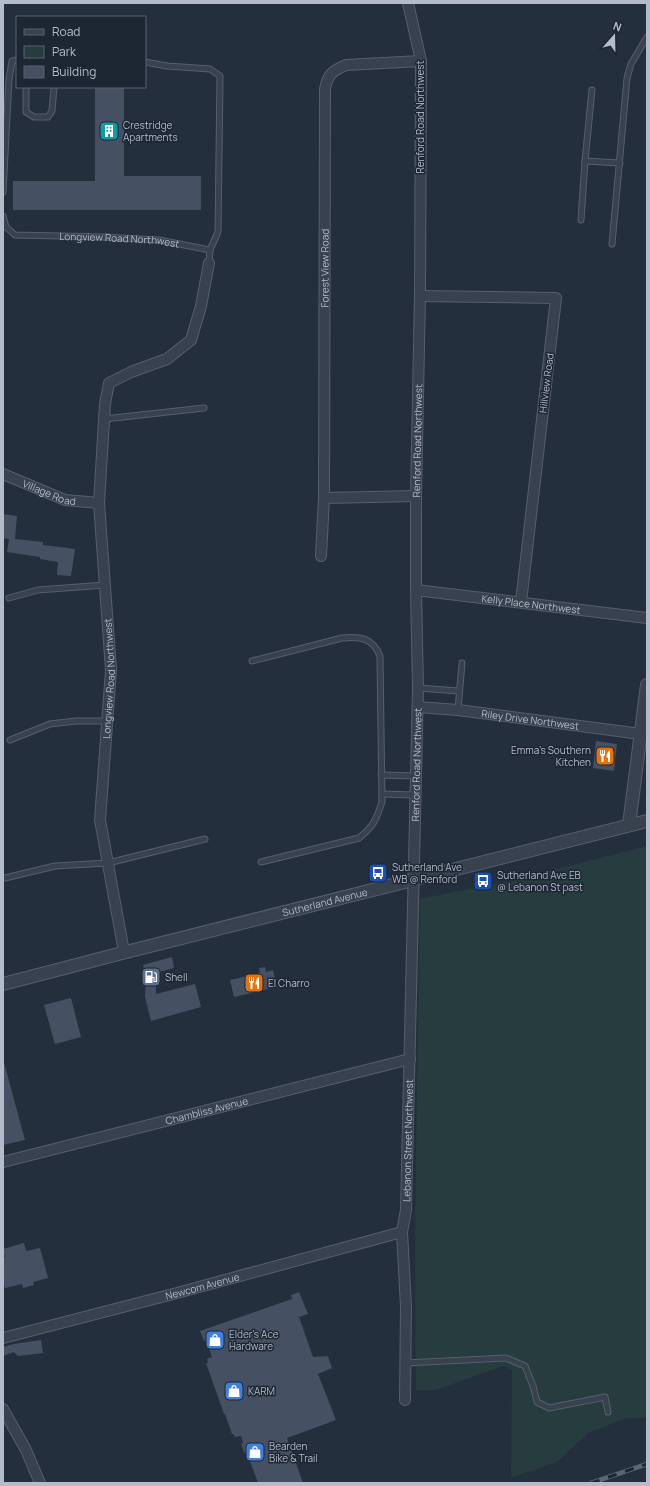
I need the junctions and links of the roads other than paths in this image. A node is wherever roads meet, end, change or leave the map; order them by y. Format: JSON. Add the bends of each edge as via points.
{"nodes":[{"id":1,"x":408,"y":3,"type":"edge"},
{"id":2,"x":647,"y":37,"type":"edge"},
{"id":3,"x":16,"y":60,"type":"edge"},
{"id":4,"x":421,"y":61,"type":"junction"},
{"id":5,"x":146,"y":62,"type":"edge"},
{"id":6,"x":26,"y":88,"type":"edge"},
{"id":7,"x":54,"y":88,"type":"edge"},
{"id":8,"x":592,"y":90,"type":"dead end"},
{"id":9,"x":585,"y":161,"type":"junction"},
{"id":10,"x":620,"y":163,"type":"junction"},
{"id":11,"x":3,"y":192,"type":"edge"},
{"id":12,"x":3,"y":216,"type":"edge"},
{"id":13,"x":581,"y":220,"type":"dead end"},
{"id":14,"x":612,"y":244,"type":"dead end"},
{"id":15,"x":210,"y":250,"type":"junction"},
{"id":16,"x":209,"y":263,"type":"joint"},
{"id":17,"x":420,"y":296,"type":"junction"},
{"id":18,"x":204,"y":408,"type":"dead end"},
{"id":19,"x":104,"y":419,"type":"junction"},
{"id":20,"x":3,"y":474,"type":"edge"},
{"id":21,"x":416,"y":496,"type":"junction"},
{"id":22,"x":324,"y":498,"type":"junction"},
{"id":23,"x":99,"y":503,"type":"junction"},
{"id":24,"x":321,"y":556,"type":"dead end"},
{"id":25,"x":104,"y":585,"type":"junction"},
{"id":26,"x":416,"y":590,"type":"junction"},
{"id":27,"x":9,"y":598,"type":"dead end"},
{"id":28,"x":521,"y":602,"type":"junction"},
{"id":29,"x":647,"y":618,"type":"edge"},
{"id":30,"x":252,"y":661,"type":"dead end"},
{"id":31,"x":462,"y":664,"type":"dead end"},
{"id":32,"x":647,"y":685,"type":"edge"},
{"id":33,"x":418,"y":688,"type":"junction"},
{"id":34,"x":459,"y":691,"type":"junction"},
{"id":35,"x":418,"y":707,"type":"junction"},
{"id":36,"x":458,"y":710,"type":"junction"},
{"id":37,"x":107,"y":721,"type":"junction"},
{"id":38,"x":641,"y":734,"type":"junction"},
{"id":39,"x":10,"y":740,"type":"dead end"},
{"id":40,"x":381,"y":775,"type":"junction"},
{"id":41,"x":417,"y":776,"type":"junction"},
{"id":42,"x":382,"y":794,"type":"junction"},
{"id":43,"x":416,"y":795,"type":"junction"},
{"id":44,"x":647,"y":821,"type":"edge"},
{"id":45,"x":630,"y":826,"type":"junction"},
{"id":46,"x":205,"y":839,"type":"dead end"},
{"id":47,"x":261,"y":862,"type":"dead end"},
{"id":48,"x":108,"y":863,"type":"junction"},
{"id":49,"x":5,"y":878,"type":"dead end"},
{"id":50,"x":414,"y":880,"type":"junction"},
{"id":51,"x":124,"y":952,"type":"junction"},
{"id":52,"x":3,"y":984,"type":"edge"},
{"id":53,"x":410,"y":1059,"type":"junction"},
{"id":54,"x":3,"y":1162,"type":"edge"},
{"id":55,"x":402,"y":1232,"type":"junction"},
{"id":56,"x":3,"y":1338,"type":"edge"},
{"id":57,"x":405,"y":1363,"type":"junction"},
{"id":58,"x":405,"y":1400,"type":"dead end"},
{"id":59,"x":3,"y":1409,"type":"edge"},
{"id":60,"x":608,"y":1412,"type":"dead end"},
{"id":61,"x":40,"y":1483,"type":"edge"}],
"edges":[{"from":1,"to":4,"type":"street","name":"Renford Road Northwest"},
{"from":2,"to":10,"type":"lane","via":[[629,71]]},
{"from":3,"to":11,"type":"lane","via":[[12,60],[9,79]]},
{"from":4,"to":17,"type":"street","name":"Renford Road Northwest"},
{"from":4,"to":22,"type":"street","name":"Forest View Road","via":[[346,65],[330,74],[325,89]]},
{"from":5,"to":15,"type":"lane","via":[[210,69],[220,76],[218,232]]},
{"from":6,"to":7,"type":"lane","via":[[26,112],[34,117],[48,116],[52,111]]},
{"from":8,"to":9,"type":"lane"},
{"from":9,"to":10,"type":"lane"},
{"from":9,"to":13,"type":"lane"},
{"from":10,"to":14,"type":"lane"},
{"from":12,"to":15,"type":"lane","name":"Longview Road Northwest","via":[[6,226],[15,235],[160,240]]},
{"from":15,"to":16,"type":"lane"},
{"from":16,"to":19,"type":"street","name":"Longview Road Northwest","via":[[191,340],[167,359],[109,383]]},
{"from":17,"to":21,"type":"street","name":"Renford Road Northwest"},
{"from":17,"to":28,"type":"street","name":"Hillview Road","via":[[556,298]]},
{"from":18,"to":19,"type":"lane"},
{"from":19,"to":23,"type":"street","name":"Longview Road Northwest"},
{"from":20,"to":23,"type":"street","name":"Village Road","via":[[65,500]]},
{"from":21,"to":22,"type":"street"},
{"from":21,"to":26,"type":"street","name":"Renford Road Northwest"},
{"from":22,"to":24,"type":"street","name":"Forest View Road"},
{"from":23,"to":25,"type":"street","name":"Longview Road Northwest"},
{"from":25,"to":27,"type":"lane","via":[[38,590]]},
{"from":25,"to":37,"type":"street","name":"Longview Road Northwest","via":[[110,670]]},
{"from":26,"to":28,"type":"street","name":"Kelly Place Northwest"},
{"from":26,"to":33,"type":"street","name":"Renford Road Northwest"},
{"from":28,"to":29,"type":"street","name":"Kelly Place Northwest"},
{"from":30,"to":40,"type":"lane","via":[[342,638],[357,636],[370,641],[380,656]]},
{"from":31,"to":34,"type":"lane"},
{"from":32,"to":38,"type":"street"},
{"from":33,"to":34,"type":"lane"},
{"from":33,"to":35,"type":"street","name":"Renford Road Northwest"},
{"from":34,"to":36,"type":"lane"},
{"from":35,"to":36,"type":"street","name":"Riley Drive Northwest"},
{"from":35,"to":41,"type":"street","name":"Renford Road Northwest"},
{"from":36,"to":38,"type":"street","name":"Riley Drive Northwest"},
{"from":37,"to":39,"type":"lane","via":[[50,724]]},
{"from":37,"to":48,"type":"street","name":"Longview Road Northwest","via":[[100,820]]},
{"from":38,"to":45,"type":"street"},
{"from":40,"to":41,"type":"lane"},
{"from":40,"to":42,"type":"lane"},
{"from":41,"to":43,"type":"street","name":"Renford Road Northwest"},
{"from":42,"to":43,"type":"lane"},
{"from":42,"to":47,"type":"lane","via":[[377,817],[371,828],[359,838]]},
{"from":43,"to":50,"type":"street","name":"Renford Road Northwest"},
{"from":44,"to":45,"type":"street","name":"Sutherland Avenue"},
{"from":45,"to":50,"type":"street","name":"Sutherland Avenue"},
{"from":46,"to":48,"type":"lane"},
{"from":48,"to":49,"type":"lane","via":[[55,866]]},
{"from":48,"to":51,"type":"street","name":"Longview Road Northwest"},
{"from":50,"to":51,"type":"street","name":"Sutherland Avenue"},
{"from":50,"to":53,"type":"street","name":"Lebanon Street Northwest"},
{"from":51,"to":52,"type":"street","name":"Sutherland Avenue"},
{"from":53,"to":54,"type":"street","name":"Chambliss Avenue"},
{"from":53,"to":55,"type":"street","name":"Lebanon Street Northwest","via":[[406,1210]]},
{"from":55,"to":56,"type":"street","name":"Newcom Avenue"},
{"from":55,"to":57,"type":"street","name":"Lebanon Street Northwest","via":[[406,1306]]},
{"from":57,"to":58,"type":"street","name":"Lebanon Street Northwest"},
{"from":57,"to":60,"type":"lane","via":[[506,1358],[525,1366],[537,1402],[549,1408],[605,1397]]},
{"from":59,"to":61,"type":"street","via":[[26,1450]]}]}
